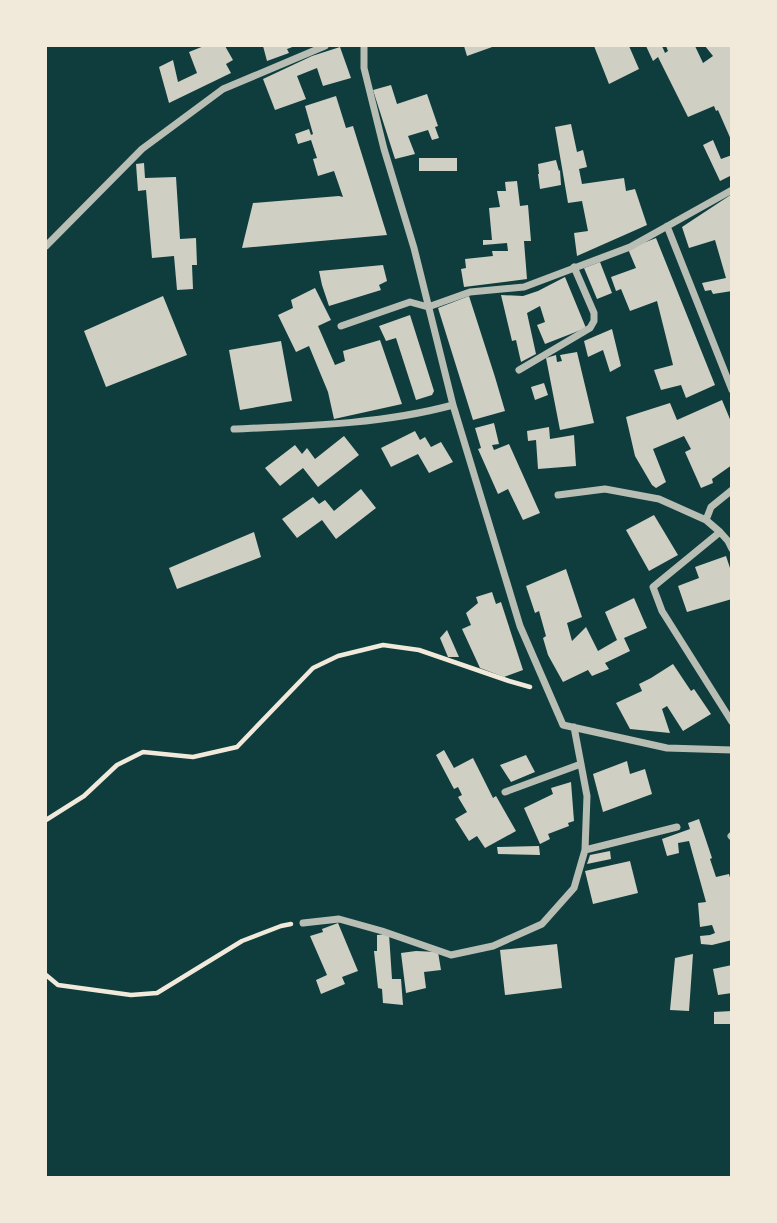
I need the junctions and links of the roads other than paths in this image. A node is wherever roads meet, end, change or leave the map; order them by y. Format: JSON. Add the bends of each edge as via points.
{"nodes":[{"id":1,"x":325,"y":46,"type":"edge"},
{"id":2,"x":364,"y":46,"type":"edge"},
{"id":3,"x":732,"y":190,"type":"edge"},
{"id":4,"x":667,"y":226,"type":"junction"},
{"id":5,"x":46,"y":246,"type":"edge"},
{"id":6,"x":574,"y":267,"type":"junction"},
{"id":7,"x":428,"y":307,"type":"junction"},
{"id":8,"x":341,"y":326,"type":"dead end"},
{"id":9,"x":519,"y":370,"type":"dead end"},
{"id":10,"x":732,"y":390,"type":"edge"},
{"id":11,"x":453,"y":405,"type":"junction"},
{"id":12,"x":234,"y":429,"type":"dead end"},
{"id":13,"x":732,"y":491,"type":"edge"},
{"id":14,"x":558,"y":495,"type":"dead end"},
{"id":15,"x":706,"y":520,"type":"junction"},
{"id":16,"x":720,"y":532,"type":"junction"},
{"id":17,"x":732,"y":549,"type":"edge"},
{"id":18,"x":732,"y":722,"type":"edge"},
{"id":19,"x":574,"y":727,"type":"junction"},
{"id":20,"x":732,"y":750,"type":"edge"},
{"id":21,"x":581,"y":764,"type":"junction"},
{"id":22,"x":505,"y":792,"type":"dead end"},
{"id":23,"x":677,"y":827,"type":"dead end"},
{"id":24,"x":585,"y":850,"type":"junction"},
{"id":25,"x":303,"y":923,"type":"road end"}],
"edges":[{"from":1,"to":5,"type":"street","via":[[223,89],[142,149]]},
{"from":2,"to":7,"type":"street","via":[[364,68]]},
{"from":3,"to":4,"type":"street"},
{"from":4,"to":6,"type":"street","via":[[630,247]]},
{"from":4,"to":10,"type":"street"},
{"from":6,"to":7,"type":"street","via":[[524,287],[470,292]]},
{"from":6,"to":9,"type":"street","via":[[594,321],[590,328]]},
{"from":7,"to":8,"type":"street","via":[[410,302]]},
{"from":7,"to":11,"type":"street"},
{"from":11,"to":12,"type":"street","via":[[399,416]]},
{"from":11,"to":19,"type":"street","via":[[520,626],[563,725]]},
{"from":13,"to":15,"type":"street","via":[[711,508]]},
{"from":14,"to":15,"type":"street","via":[[605,489],[659,499]]},
{"from":15,"to":16,"type":"street"},
{"from":16,"to":17,"type":"street"},
{"from":16,"to":18,"type":"street","via":[[653,587],[662,611]]},
{"from":19,"to":20,"type":"street","via":[[667,748]]},
{"from":19,"to":21,"type":"street"},
{"from":21,"to":22,"type":"street"},
{"from":21,"to":24,"type":"street","via":[[587,796]]},
{"from":23,"to":24,"type":"street"},
{"from":24,"to":25,"type":"street","via":[[574,888],[542,924],[492,946],[451,955],[339,919]]}]}
